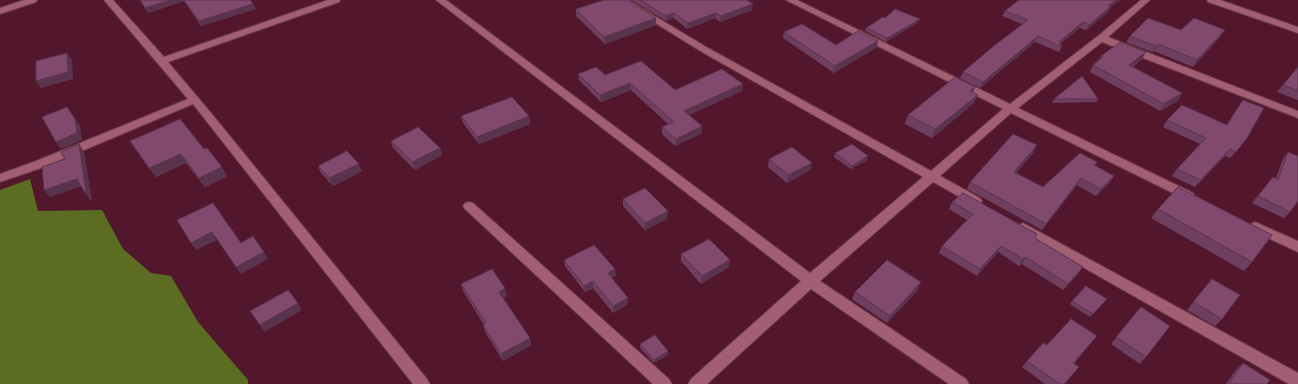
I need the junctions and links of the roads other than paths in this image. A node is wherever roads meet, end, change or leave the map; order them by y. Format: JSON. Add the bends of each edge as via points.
{"nodes":[{"id":1,"x":33,"y":0,"type":"edge"},
{"id":2,"x":108,"y":0,"type":"edge"},
{"id":3,"x":336,"y":0,"type":"edge"},
{"id":4,"x":440,"y":0,"type":"edge"},
{"id":5,"x":622,"y":0,"type":"edge"},
{"id":6,"x":790,"y":0,"type":"edge"},
{"id":7,"x":1146,"y":0,"type":"edge"},
{"id":8,"x":1211,"y":0,"type":"edge"},
{"id":9,"x":0,"y":11,"type":"edge"},
{"id":10,"x":1298,"y":30,"type":"edge"},
{"id":11,"x":1101,"y":38,"type":"junction"},
{"id":12,"x":162,"y":61,"type":"junction"},
{"id":13,"x":194,"y":100,"type":"junction"},
{"id":14,"x":1011,"y":108,"type":"junction"},
{"id":15,"x":1298,"y":115,"type":"edge"},
{"id":16,"x":931,"y":177,"type":"junction"},
{"id":17,"x":0,"y":178,"type":"edge"},
{"id":18,"x":1197,"y":200,"type":"edge"},
{"id":19,"x":469,"y":206,"type":"dead end"},
{"id":20,"x":987,"y":208,"type":"edge"},
{"id":21,"x":1014,"y":223,"type":"edge"},
{"id":22,"x":1248,"y":224,"type":"edge"},
{"id":23,"x":1298,"y":247,"type":"edge"},
{"id":24,"x":810,"y":281,"type":"junction"},
{"id":25,"x":1298,"y":381,"type":"edge"},
{"id":26,"x":422,"y":384,"type":"edge"},
{"id":27,"x":664,"y":384,"type":"edge"},
{"id":28,"x":696,"y":384,"type":"edge"},
{"id":29,"x":961,"y":384,"type":"edge"}],
"edges":[{"from":1,"to":9,"type":"street"},
{"from":2,"to":12,"type":"street"},
{"from":3,"to":12,"type":"street"},
{"from":4,"to":24,"type":"street"},
{"from":5,"to":16,"type":"street","via":[[705,50]]},
{"from":6,"to":14,"type":"street"},
{"from":7,"to":11,"type":"street"},
{"from":8,"to":10,"type":"street"},
{"from":11,"to":14,"type":"street"},
{"from":11,"to":15,"type":"street"},
{"from":12,"to":13,"type":"street"},
{"from":13,"to":17,"type":"street"},
{"from":13,"to":26,"type":"street"},
{"from":14,"to":16,"type":"street"},
{"from":14,"to":18,"type":"street"},
{"from":16,"to":20,"type":"street"},
{"from":16,"to":24,"type":"street"},
{"from":19,"to":27,"type":"street"},
{"from":21,"to":25,"type":"street"},
{"from":22,"to":23,"type":"street"},
{"from":24,"to":28,"type":"street"},
{"from":24,"to":29,"type":"street"}]}
